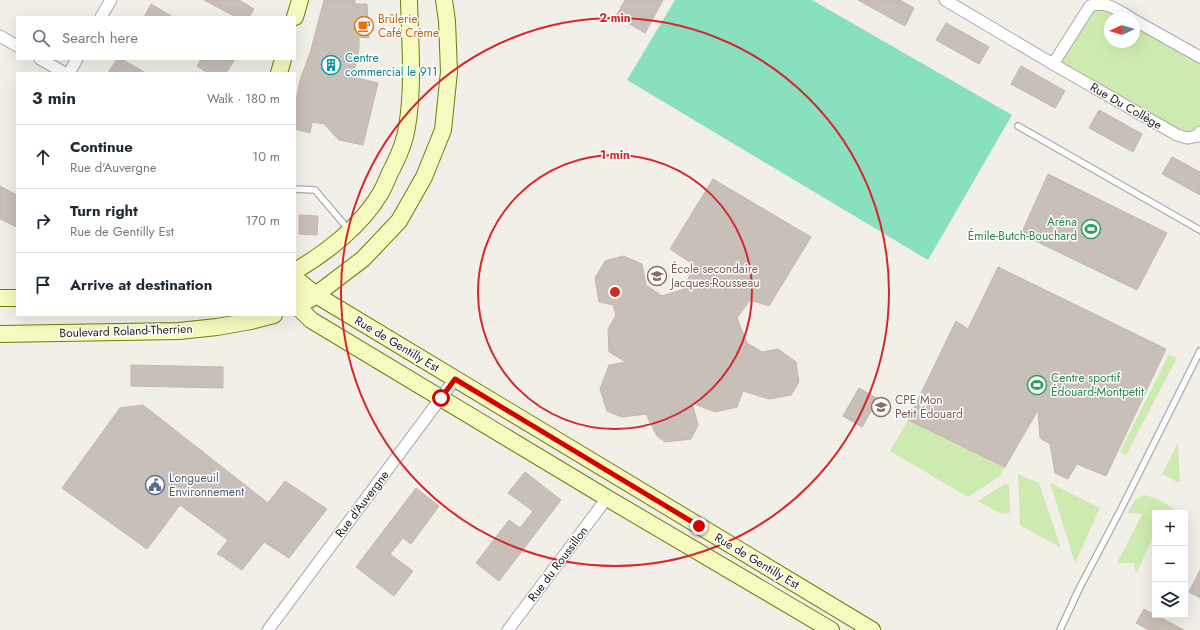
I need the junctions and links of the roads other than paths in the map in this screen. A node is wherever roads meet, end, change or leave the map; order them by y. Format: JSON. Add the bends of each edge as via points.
{"nodes":[{"id":1,"x":111,"y":0,"type":"edge"},
{"id":2,"x":300,"y":0,"type":"edge"},
{"id":3,"x":409,"y":0,"type":"edge"},
{"id":4,"x":444,"y":0,"type":"edge"},
{"id":5,"x":945,"y":0,"type":"edge"},
{"id":6,"x":1120,"y":12,"type":"edge"},
{"id":7,"x":102,"y":16,"type":"edge"},
{"id":8,"x":295,"y":16,"type":"edge"},
{"id":9,"x":1140,"y":23,"type":"edge"},
{"id":10,"x":0,"y":36,"type":"edge"},
{"id":11,"x":16,"y":45,"type":"edge"},
{"id":12,"x":1200,"y":56,"type":"edge"},
{"id":13,"x":42,"y":60,"type":"edge"},
{"id":14,"x":76,"y":60,"type":"edge"},
{"id":15,"x":283,"y":60,"type":"edge"},
{"id":16,"x":1053,"y":64,"type":"junction"},
{"id":17,"x":63,"y":72,"type":"edge"},
{"id":18,"x":70,"y":72,"type":"edge"},
{"id":19,"x":279,"y":72,"type":"edge"},
{"id":20,"x":1018,"y":126,"type":"dead end"},
{"id":21,"x":1200,"y":132,"type":"edge"},
{"id":22,"x":296,"y":190,"type":"edge"},
{"id":23,"x":350,"y":230,"type":"junction"},
{"id":24,"x":1200,"y":230,"type":"edge"},
{"id":25,"x":296,"y":270,"type":"edge"},
{"id":26,"x":296,"y":279,"type":"edge"},
{"id":27,"x":316,"y":295,"type":"junction"},
{"id":28,"x":0,"y":298,"type":"edge"},
{"id":29,"x":16,"y":298,"type":"edge"},
{"id":30,"x":296,"y":304,"type":"edge"},
{"id":31,"x":270,"y":316,"type":"edge"},
{"id":32,"x":0,"y":334,"type":"edge"},
{"id":33,"x":1200,"y":351,"type":"edge"},
{"id":34,"x":455,"y":379,"type":"junction"},
{"id":35,"x":441,"y":398,"type":"junction"},
{"id":36,"x":607,"y":498,"type":"junction"},
{"id":37,"x":268,"y":630,"type":"edge"},
{"id":38,"x":508,"y":630,"type":"edge"},
{"id":39,"x":830,"y":630,"type":"edge"},
{"id":40,"x":872,"y":630,"type":"edge"},
{"id":41,"x":1060,"y":630,"type":"edge"}],
"edges":[{"from":1,"to":7,"type":"street"},
{"from":2,"to":8,"type":"street"},
{"from":3,"to":23,"type":"street","via":[[411,98],[407,129],[399,153],[379,195],[358,224]]},
{"from":4,"to":27,"type":"street","via":[[449,72],[443,130],[424,177],[399,221],[363,259]]},
{"from":5,"to":16,"type":"street","name":"Rue Du Collège"},
{"from":6,"to":16,"type":"street","via":[[1106,4],[1097,3],[1090,6]]},
{"from":9,"to":12,"type":"street"},
{"from":10,"to":11,"type":"street"},
{"from":13,"to":17,"type":"street"},
{"from":14,"to":18,"type":"street"},
{"from":15,"to":19,"type":"street"},
{"from":16,"to":21,"type":"street","name":"Rue Du Collège","via":[[1177,135],[1187,138],[1198,136]]},
{"from":20,"to":24,"type":"lane"},
{"from":22,"to":23,"type":"lane","via":[[315,190]]},
{"from":23,"to":25,"type":"street"},
{"from":26,"to":27,"type":"street","name":"Rue de Gentilly Est"},
{"from":27,"to":30,"type":"street"},
{"from":27,"to":34,"type":"street","name":"Rue de Gentilly Est"},
{"from":28,"to":29,"type":"street"},
{"from":30,"to":35,"type":"street","name":"Rue de Gentilly Est","via":[[311,320]]},
{"from":31,"to":32,"type":"street","name":"Boulevard Roland-Therrien","via":[[179,332]]},
{"from":33,"to":41,"type":"lane"},
{"from":34,"to":35,"type":"street","name":"Rue d'Auvergne"},
{"from":34,"to":40,"type":"street","name":"Rue de Gentilly Est"},
{"from":35,"to":36,"type":"street","name":"Rue de Gentilly Est"},
{"from":35,"to":37,"type":"street","name":"Rue d'Auvergne"},
{"from":36,"to":38,"type":"street","name":"Rue du Roussillon"},
{"from":36,"to":39,"type":"street","name":"Rue de Gentilly Est"}]}
